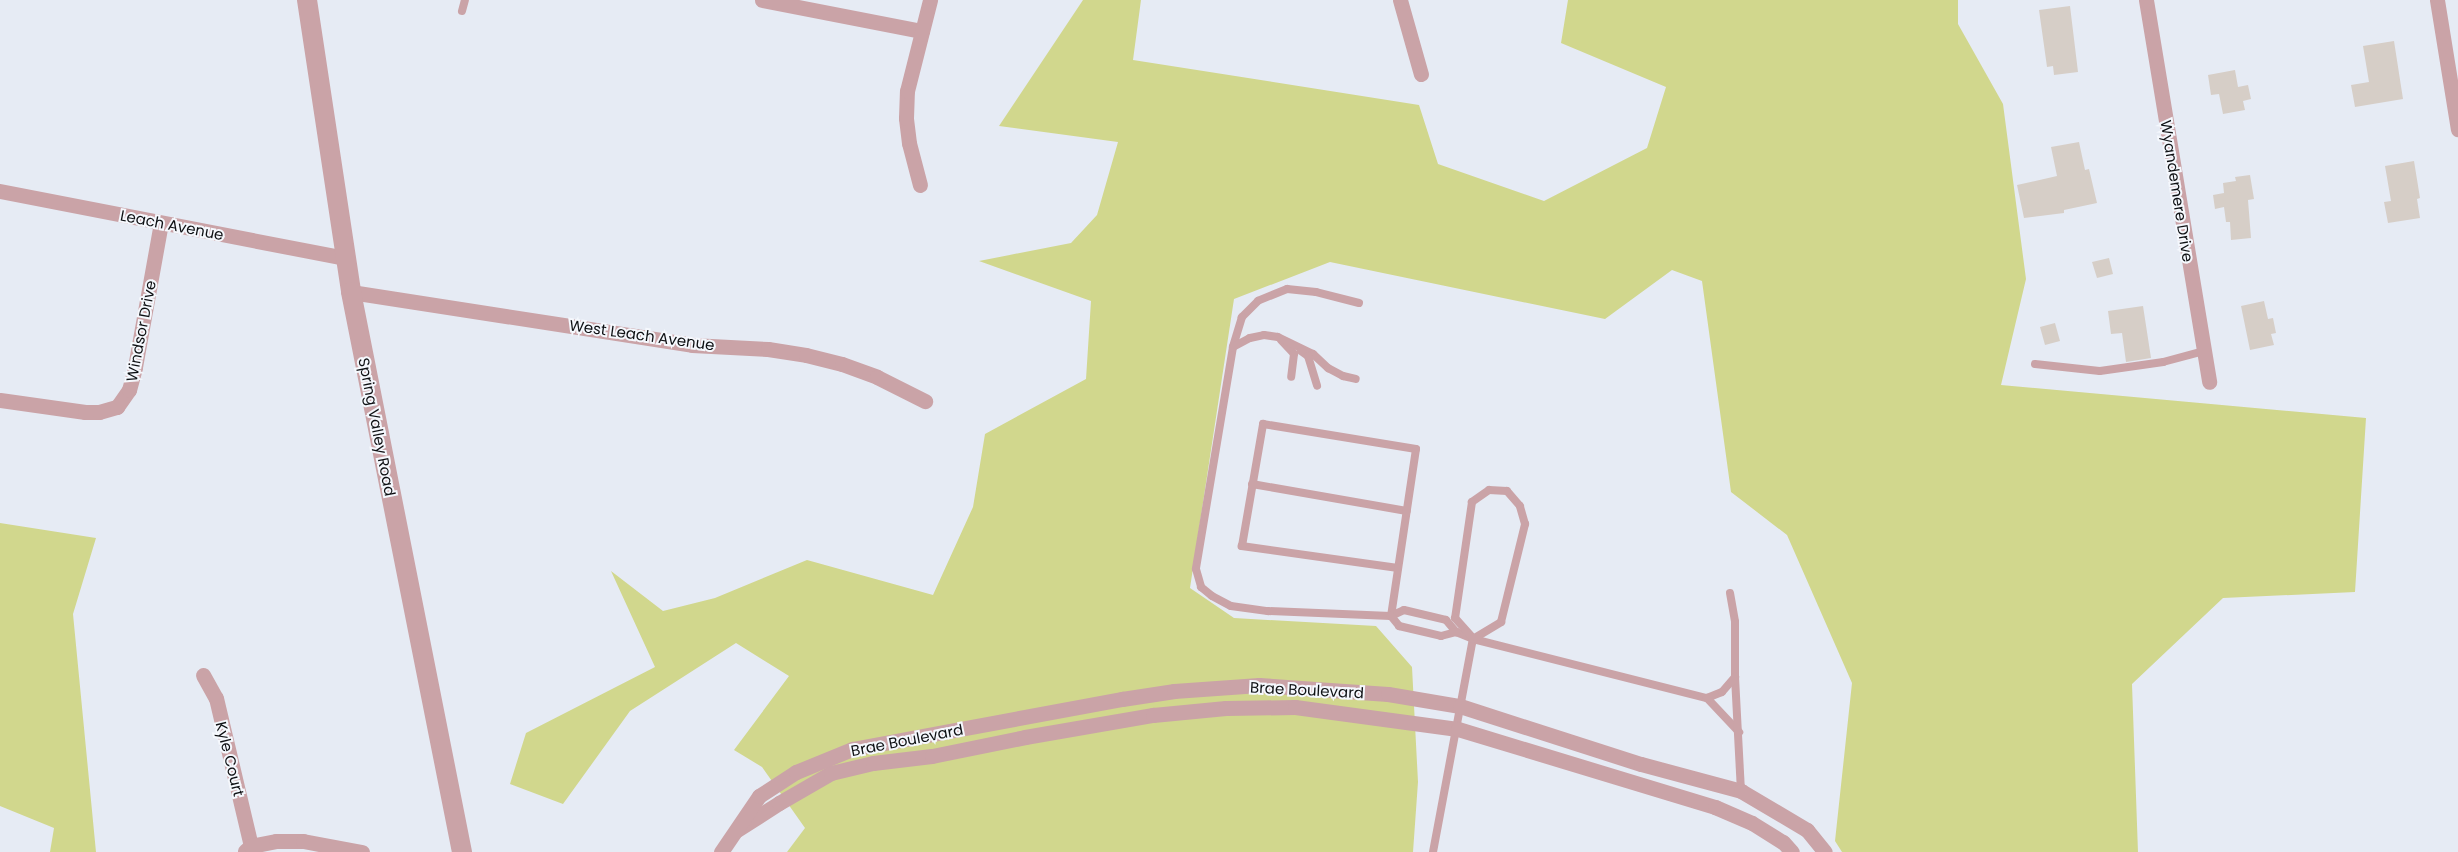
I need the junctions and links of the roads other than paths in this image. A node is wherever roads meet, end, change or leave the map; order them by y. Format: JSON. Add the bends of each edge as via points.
{"nodes":[{"id":1,"x":307,"y":0,"type":"edge"},
{"id":2,"x":465,"y":0,"type":"edge"},
{"id":3,"x":762,"y":0,"type":"edge"},
{"id":4,"x":930,"y":0,"type":"edge"},
{"id":5,"x":1400,"y":0,"type":"edge"},
{"id":6,"x":2146,"y":0,"type":"edge"},
{"id":7,"x":2436,"y":0,"type":"edge"},
{"id":8,"x":462,"y":11,"type":"dead end"},
{"id":9,"x":922,"y":31,"type":"junction"},
{"id":10,"x":1421,"y":74,"type":"dead end"},
{"id":11,"x":2458,"y":129,"type":"edge"},
{"id":12,"x":920,"y":185,"type":"dead end"},
{"id":13,"x":0,"y":191,"type":"edge"},
{"id":14,"x":161,"y":223,"type":"junction"},
{"id":15,"x":345,"y":258,"type":"junction"},
{"id":16,"x":351,"y":292,"type":"junction"},
{"id":17,"x":1359,"y":303,"type":"dead end"},
{"id":18,"x":1278,"y":336,"type":"junction"},
{"id":19,"x":1233,"y":346,"type":"junction"},
{"id":20,"x":2204,"y":351,"type":"junction"},
{"id":21,"x":2036,"y":364,"type":"dead end"},
{"id":22,"x":1292,"y":376,"type":"dead end"},
{"id":23,"x":1356,"y":379,"type":"dead end"},
{"id":24,"x":2209,"y":382,"type":"dead end"},
{"id":25,"x":1317,"y":386,"type":"dead end"},
{"id":26,"x":0,"y":400,"type":"edge"},
{"id":27,"x":925,"y":401,"type":"dead end"},
{"id":28,"x":1252,"y":484,"type":"junction"},
{"id":29,"x":1407,"y":511,"type":"junction"},
{"id":30,"x":1398,"y":568,"type":"junction"},
{"id":31,"x":1730,"y":593,"type":"dead end"},
{"id":32,"x":1391,"y":616,"type":"junction"},
{"id":33,"x":1456,"y":632,"type":"junction"},
{"id":34,"x":1473,"y":639,"type":"junction"},
{"id":35,"x":203,"y":675,"type":"dead end"},
{"id":36,"x":1735,"y":677,"type":"junction"},
{"id":37,"x":1707,"y":698,"type":"junction"},
{"id":38,"x":1460,"y":706,"type":"junction"},
{"id":39,"x":1458,"y":729,"type":"junction"},
{"id":40,"x":1739,"y":732,"type":"junction"},
{"id":41,"x":1741,"y":791,"type":"junction"},
{"id":42,"x":731,"y":834,"type":"junction"},
{"id":43,"x":248,"y":849,"type":"edge"},
{"id":44,"x":362,"y":852,"type":"edge"},
{"id":45,"x":462,"y":852,"type":"edge"},
{"id":46,"x":720,"y":852,"type":"edge"},
{"id":47,"x":1433,"y":852,"type":"edge"},
{"id":48,"x":1792,"y":852,"type":"edge"},
{"id":49,"x":1825,"y":852,"type":"edge"}],
"edges":[{"from":1,"to":15,"type":"street","name":"Spring Valley Road"},
{"from":2,"to":8,"type":"lane"},
{"from":3,"to":9,"type":"street"},
{"from":4,"to":9,"type":"street"},
{"from":5,"to":10,"type":"street"},
{"from":6,"to":20,"type":"street","name":"Wyandemere Drive"},
{"from":7,"to":11,"type":"street"},
{"from":9,"to":12,"type":"street","via":[[907,91],[906,118]]},
{"from":13,"to":14,"type":"street","name":"Leach Avenue"},
{"from":14,"to":15,"type":"street","name":"Leach Avenue"},
{"from":14,"to":26,"type":"street","name":"Windsor Drive","via":[[130,390],[117,407],[85,412]]},
{"from":15,"to":16,"type":"street","name":"Spring Valley Road"},
{"from":16,"to":27,"type":"street","name":"West Leach Avenue","via":[[692,345],[768,349],[806,355],[877,377]]},
{"from":16,"to":45,"type":"street","name":"Spring Valley Road"},
{"from":17,"to":19,"type":"lane","via":[[1316,292],[1287,289],[1258,301],[1242,317]]},
{"from":18,"to":19,"type":"lane","via":[[1250,338]]},
{"from":18,"to":22,"type":"lane","via":[[1294,354]]},
{"from":18,"to":23,"type":"lane","via":[[1314,354],[1328,368]]},
{"from":18,"to":25,"type":"lane","via":[[1308,356]]},
{"from":19,"to":32,"type":"lane","via":[[1196,569],[1201,587],[1231,606],[1268,611]]},
{"from":20,"to":21,"type":"lane","via":[[2163,362],[2100,371]]},
{"from":20,"to":24,"type":"street","name":"Wyandemere Drive"},
{"from":28,"to":29,"type":"lane"},
{"from":28,"to":29,"type":"lane","via":[[1263,424],[1416,449]]},
{"from":28,"to":30,"type":"lane","via":[[1242,546]]},
{"from":29,"to":30,"type":"lane"},
{"from":30,"to":32,"type":"lane"},
{"from":31,"to":36,"type":"lane","via":[[1735,622]]},
{"from":32,"to":33,"type":"lane","via":[[1399,626],[1441,636]]},
{"from":32,"to":33,"type":"lane","via":[[1404,610],[1446,620]]},
{"from":33,"to":34,"type":"lane"},
{"from":34,"to":34,"type":"lane","via":[[1501,622],[1525,524],[1520,506],[1507,491],[1489,490],[1472,502],[1455,618]]},
{"from":34,"to":37,"type":"lane"},
{"from":34,"to":38,"type":"lane"},
{"from":35,"to":43,"type":"street","name":"Kyle Court","via":[[216,698]]},
{"from":36,"to":37,"type":"lane","via":[[1722,692]]},
{"from":36,"to":40,"type":"lane"},
{"from":37,"to":40,"type":"lane"},
{"from":38,"to":39,"type":"lane"},
{"from":38,"to":41,"type":"street","name":"Brae Boulevard","via":[[1641,764]]},
{"from":38,"to":42,"type":"street","name":"Brae Boulevard","via":[[1388,694],[1259,685],[1122,699],[852,749],[796,772],[759,796]]},
{"from":39,"to":42,"type":"street","name":"Brae Boulevard","via":[[1295,707],[1226,708],[1153,715],[830,773]]},
{"from":39,"to":47,"type":"lane"},
{"from":39,"to":48,"type":"street","name":"Brae Boulevard","via":[[1715,807],[1752,822],[1783,842]]},
{"from":40,"to":41,"type":"lane"},
{"from":41,"to":49,"type":"street","name":"Brae Boulevard","via":[[1807,830]]},
{"from":42,"to":46,"type":"street","name":"Brae Boulevard"},
{"from":43,"to":44,"type":"street","via":[[276,841],[303,841]]}]}
